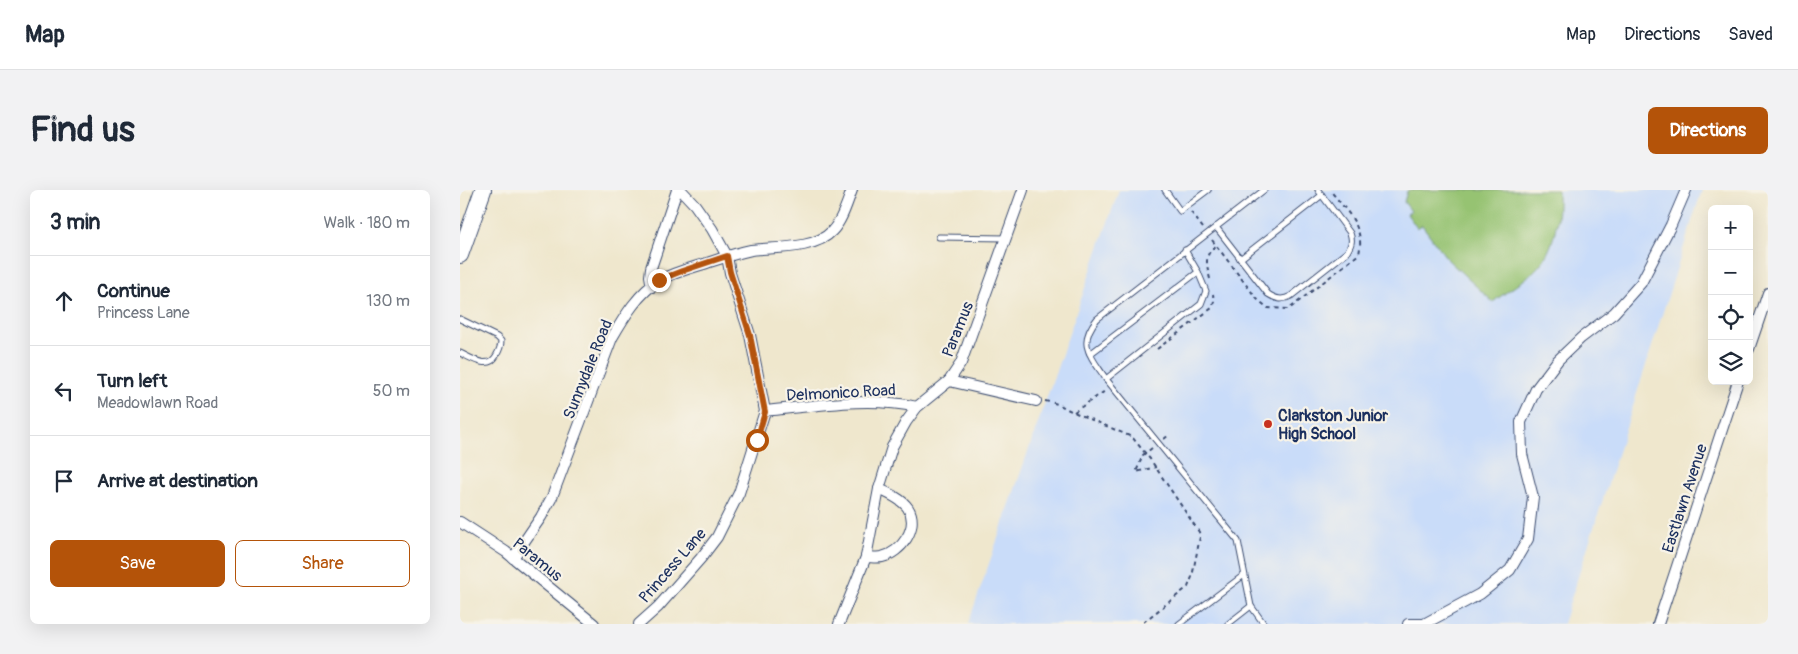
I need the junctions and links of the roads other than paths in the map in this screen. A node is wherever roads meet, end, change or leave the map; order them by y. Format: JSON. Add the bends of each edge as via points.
{"nodes":[{"id":1,"x":483,"y":190,"type":"edge"},
{"id":2,"x":677,"y":190,"type":"edge"},
{"id":3,"x":681,"y":190,"type":"edge"},
{"id":4,"x":852,"y":190,"type":"edge"},
{"id":5,"x":1023,"y":190,"type":"edge"},
{"id":6,"x":1165,"y":190,"type":"edge"},
{"id":7,"x":1208,"y":190,"type":"edge"},
{"id":8,"x":1264,"y":190,"type":"edge"},
{"id":9,"x":1318,"y":190,"type":"edge"},
{"id":10,"x":1686,"y":190,"type":"edge"},
{"id":11,"x":1322,"y":195,"type":"junction"},
{"id":12,"x":1216,"y":227,"type":"junction"},
{"id":13,"x":939,"y":237,"type":"dead end"},
{"id":14,"x":1006,"y":238,"type":"junction"},
{"id":15,"x":1185,"y":250,"type":"junction"},
{"id":16,"x":460,"y":255,"type":"edge"},
{"id":17,"x":727,"y":256,"type":"junction"},
{"id":18,"x":1240,"y":259,"type":"junction"},
{"id":19,"x":1198,"y":272,"type":"junction"},
{"id":20,"x":652,"y":287,"type":"junction"},
{"id":21,"x":1768,"y":293,"type":"edge"},
{"id":22,"x":460,"y":319,"type":"edge"},
{"id":23,"x":1752,"y":340,"type":"edge"},
{"id":24,"x":460,"y":353,"type":"edge"},
{"id":25,"x":1090,"y":354,"type":"junction"},
{"id":26,"x":1106,"y":379,"type":"junction"},
{"id":27,"x":949,"y":381,"type":"junction"},
{"id":28,"x":1737,"y":385,"type":"edge"},
{"id":29,"x":1036,"y":401,"type":"road end"},
{"id":30,"x":917,"y":407,"type":"junction"},
{"id":31,"x":765,"y":412,"type":"junction"},
{"id":32,"x":879,"y":489,"type":"junction"},
{"id":33,"x":460,"y":522,"type":"edge"},
{"id":34,"x":866,"y":557,"type":"junction"},
{"id":35,"x":514,"y":558,"type":"junction"},
{"id":36,"x":1244,"y":575,"type":"junction"},
{"id":37,"x":1251,"y":606,"type":"junction"},
{"id":38,"x":594,"y":624,"type":"edge"},
{"id":39,"x":639,"y":624,"type":"edge"},
{"id":40,"x":839,"y":624,"type":"edge"},
{"id":41,"x":1179,"y":624,"type":"edge"},
{"id":42,"x":1228,"y":624,"type":"edge"},
{"id":43,"x":1264,"y":624,"type":"edge"},
{"id":44,"x":1408,"y":624,"type":"edge"},
{"id":45,"x":1658,"y":624,"type":"edge"}],
"edges":[{"from":1,"to":16,"type":"main road"},
{"from":2,"to":20,"type":"street","via":[[651,268]]},
{"from":3,"to":17,"type":"street","name":"Princess Lane","via":[[712,229]]},
{"from":4,"to":17,"type":"street","name":"Sunnydale Road","via":[[842,216],[832,232],[822,239]]},
{"from":5,"to":14,"type":"street","name":"Paramus"},
{"from":6,"to":7,"type":"lane","via":[[1180,211]]},
{"from":8,"to":12,"type":"lane"},
{"from":9,"to":11,"type":"lane"},
{"from":10,"to":44,"type":"street","via":[[1641,283],[1614,313],[1558,360],[1536,389],[1522,422],[1522,454],[1533,497],[1528,539],[1510,570],[1480,594],[1424,624]]},
{"from":11,"to":18,"type":"lane"},
{"from":11,"to":18,"type":"lane","via":[[1350,232],[1351,245],[1347,252],[1291,296],[1285,300],[1268,294]]},
{"from":12,"to":15,"type":"lane"},
{"from":12,"to":18,"type":"lane"},
{"from":13,"to":14,"type":"lane"},
{"from":14,"to":27,"type":"street","name":"Paramus","via":[[967,349]]},
{"from":15,"to":19,"type":"lane"},
{"from":15,"to":25,"type":"lane","via":[[1097,318],[1085,339]]},
{"from":17,"to":20,"type":"street","name":"Sunnydale Road","via":[[659,280]]},
{"from":17,"to":31,"type":"street","name":"Princess Lane","via":[[750,335]]},
{"from":19,"to":25,"type":"lane"},
{"from":19,"to":26,"type":"lane","via":[[1206,291],[1201,304]]},
{"from":20,"to":35,"type":"street","name":"Sunnydale Road","via":[[622,320],[612,338],[558,484]]},
{"from":21,"to":23,"type":"street"},
{"from":22,"to":24,"type":"lane","via":[[501,340],[490,363]]},
{"from":25,"to":26,"type":"lane"},
{"from":26,"to":36,"type":"lane","via":[[1238,540]]},
{"from":27,"to":29,"type":"street"},
{"from":27,"to":30,"type":"street","name":"Paramus"},
{"from":28,"to":45,"type":"street","name":"Eastlawn Avenue"},
{"from":30,"to":31,"type":"street","name":"Delmonico Road","via":[[896,402],[844,403]]},
{"from":30,"to":32,"type":"street","name":"Paramus","via":[[892,447]]},
{"from":31,"to":39,"type":"street","name":"Princess Lane","via":[[739,493],[717,537],[658,607]]},
{"from":32,"to":34,"type":"street","name":"Paramus"},
{"from":32,"to":34,"type":"street","via":[[908,508],[912,520],[910,532],[893,552],[882,557]]},
{"from":33,"to":35,"type":"street","name":"Paramus"},
{"from":34,"to":40,"type":"street","name":"Paramus"},
{"from":35,"to":38,"type":"street","name":"Paramus"},
{"from":36,"to":37,"type":"lane"},
{"from":36,"to":41,"type":"lane"},
{"from":37,"to":42,"type":"lane"},
{"from":37,"to":43,"type":"lane"}]}
